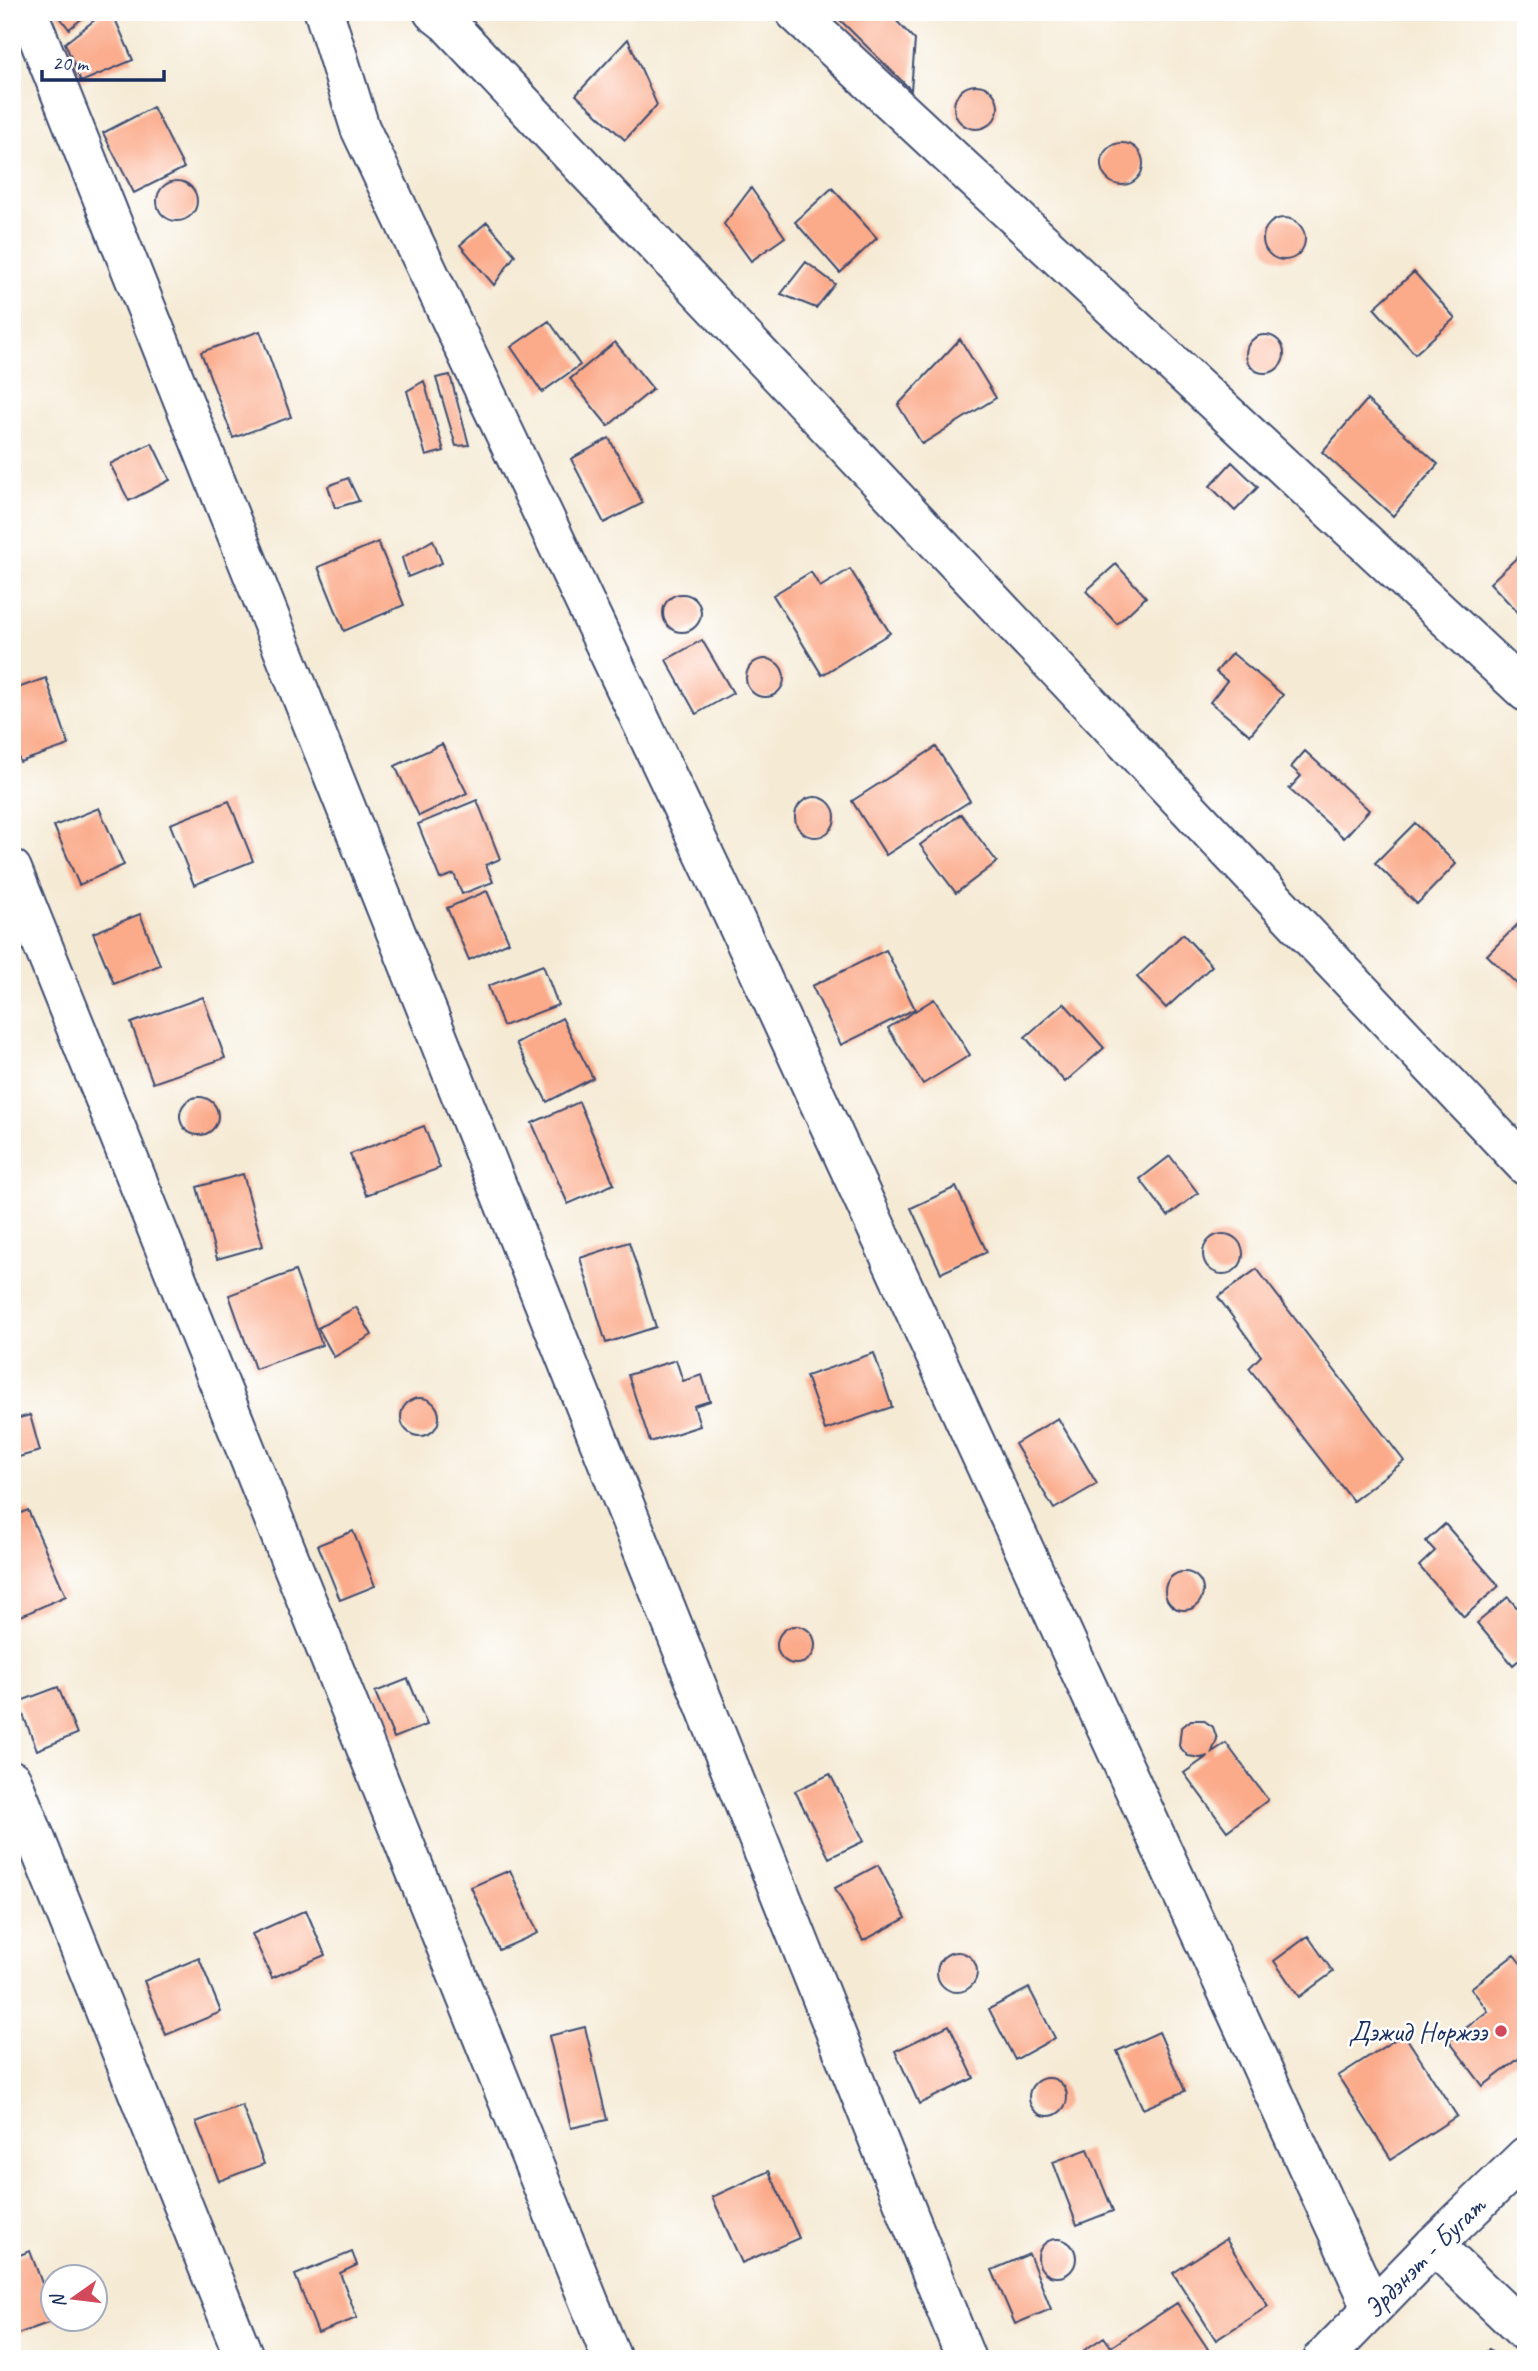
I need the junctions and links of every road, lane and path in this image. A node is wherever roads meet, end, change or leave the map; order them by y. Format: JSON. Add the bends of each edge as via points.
{"nodes":[{"id":1,"x":28,"y":12,"type":"edge"},
{"id":2,"x":324,"y":12,"type":"edge"},
{"id":3,"x":433,"y":12,"type":"edge"},
{"id":4,"x":795,"y":12,"type":"edge"},
{"id":5,"x":1526,"y":692,"type":"edge"},
{"id":6,"x":12,"y":869,"type":"edge"},
{"id":7,"x":1526,"y":1166,"type":"edge"},
{"id":8,"x":12,"y":1780,"type":"edge"},
{"id":9,"x":1526,"y":2156,"type":"edge"},
{"id":10,"x":1434,"y":2245,"type":"junction"},
{"id":11,"x":1372,"y":2307,"type":"junction"},
{"id":12,"x":1526,"y":2333,"type":"edge"},
{"id":13,"x":244,"y":2359,"type":"edge"},
{"id":14,"x":612,"y":2359,"type":"edge"},
{"id":15,"x":965,"y":2359,"type":"edge"},
{"id":16,"x":1323,"y":2359,"type":"edge"}],
"edges":[{"from":1,"to":15,"type":"street"},
{"from":2,"to":11,"type":"street","via":[[359,128],[732,913]]},
{"from":3,"to":7,"type":"street"},
{"from":4,"to":5,"type":"street"},
{"from":6,"to":14,"type":"street"},
{"from":8,"to":13,"type":"street"},
{"from":9,"to":10,"type":"street","name":"Эрдэнэт - Бугат"},
{"from":10,"to":11,"type":"street","name":"Эрдэнэт - Бугат"},
{"from":10,"to":12,"type":"street"},
{"from":11,"to":16,"type":"street","name":"Эрдэнэт - Бугат"}]}
